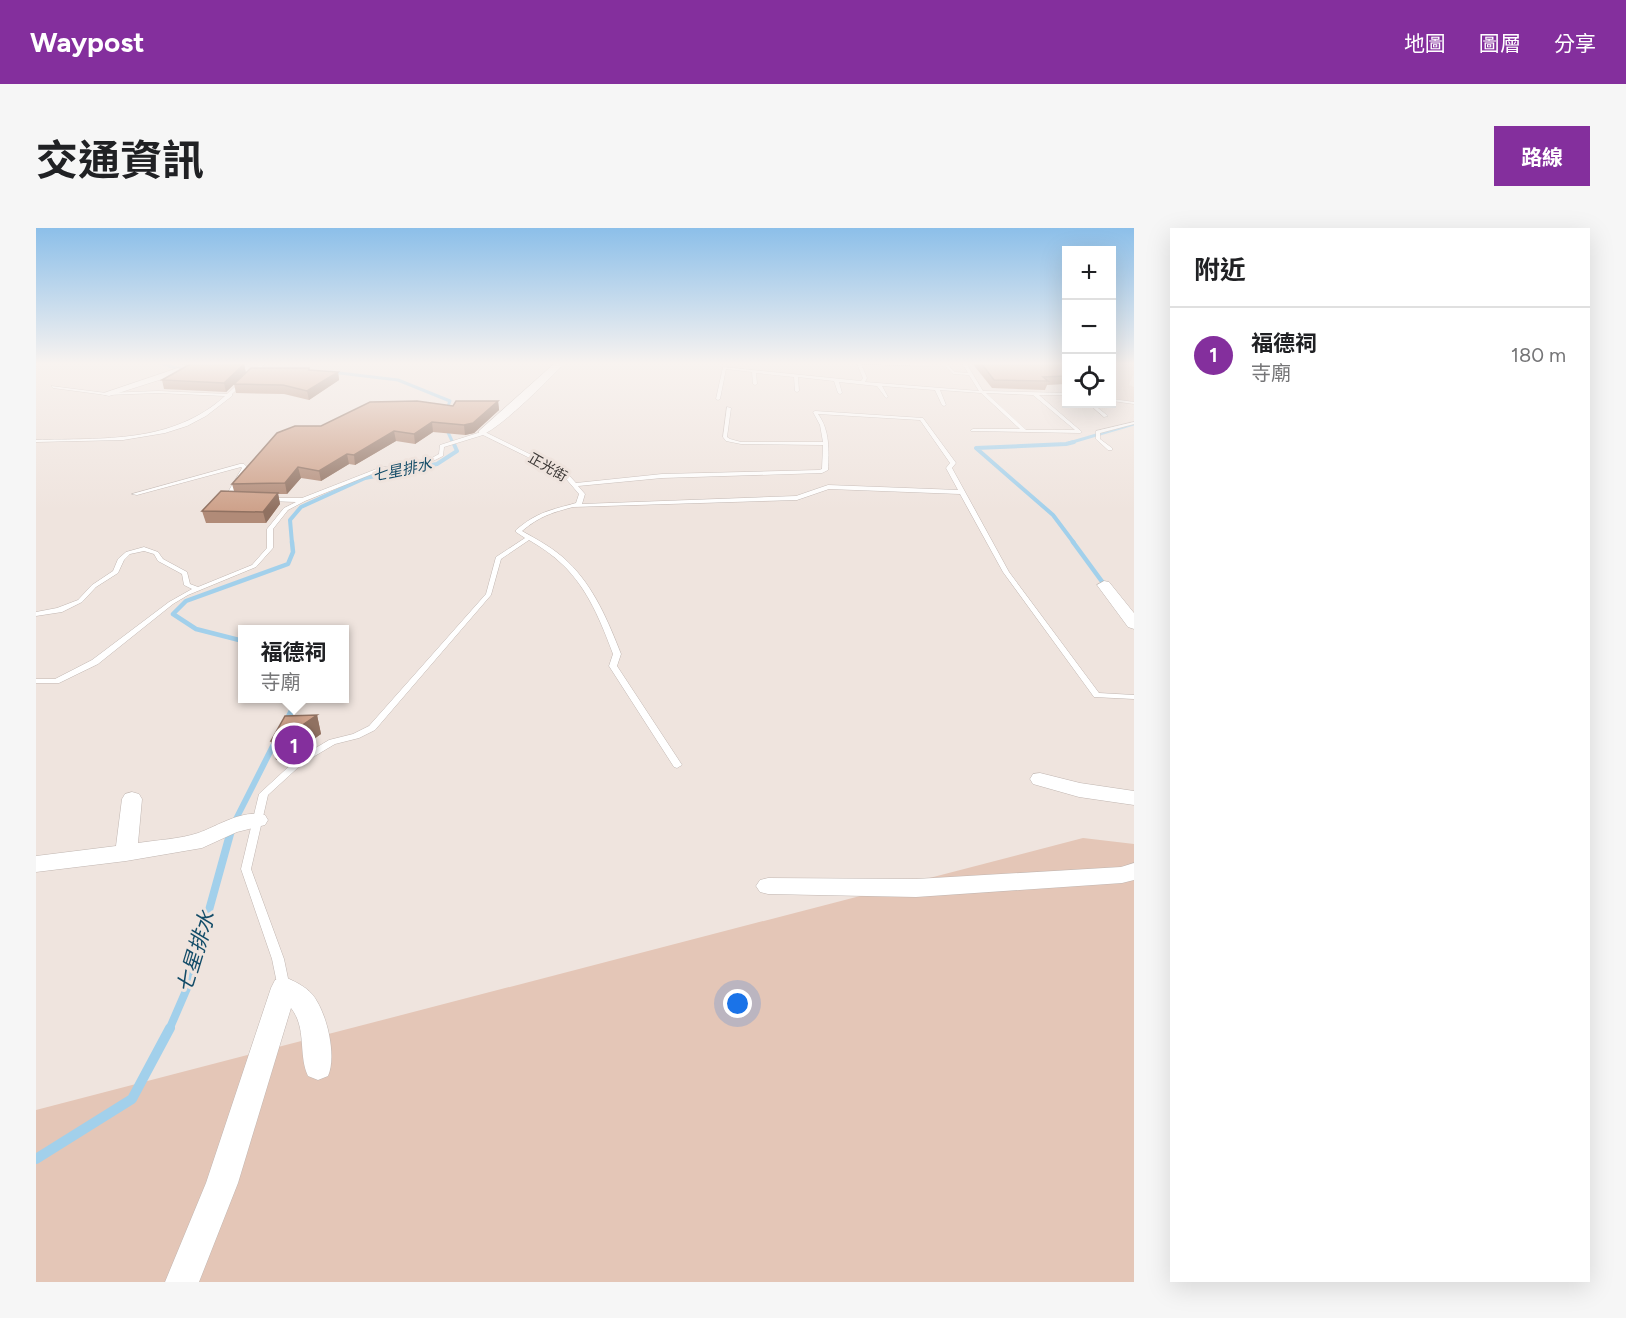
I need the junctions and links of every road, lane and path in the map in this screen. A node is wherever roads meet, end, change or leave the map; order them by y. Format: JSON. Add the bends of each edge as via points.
{"nodes":[{"id":1,"x":208,"y":412,"type":"edge"},
{"id":2,"x":507,"y":412,"type":"edge"},
{"id":3,"x":728,"y":412,"type":"edge"},
{"id":4,"x":815,"y":412,"type":"edge"},
{"id":5,"x":830,"y":412,"type":"edge"},
{"id":6,"x":1005,"y":412,"type":"edge"},
{"id":7,"x":1057,"y":412,"type":"edge"},
{"id":8,"x":1101,"y":412,"type":"edge"},
{"id":9,"x":1106,"y":416,"type":"dead end"},
{"id":10,"x":1134,"y":423,"type":"edge"},
{"id":11,"x":973,"y":430,"type":"dead end"},
{"id":12,"x":1026,"y":431,"type":"junction"},
{"id":13,"x":483,"y":432,"type":"junction"},
{"id":14,"x":36,"y":441,"type":"edge"},
{"id":15,"x":825,"y":444,"type":"junction"},
{"id":16,"x":1110,"y":450,"type":"dead end"},
{"id":17,"x":573,"y":484,"type":"junction"},
{"id":18,"x":961,"y":492,"type":"junction"},
{"id":19,"x":135,"y":494,"type":"dead end"},
{"id":20,"x":238,"y":499,"type":"edge"},
{"id":21,"x":259,"y":499,"type":"edge"},
{"id":22,"x":303,"y":500,"type":"junction"},
{"id":23,"x":574,"y":506,"type":"junction"},
{"id":24,"x":528,"y":538,"type":"junction"},
{"id":25,"x":1104,"y":585,"type":"dead end"},
{"id":26,"x":197,"y":590,"type":"junction"},
{"id":27,"x":36,"y":614,"type":"edge"},
{"id":28,"x":1134,"y":624,"type":"edge"},
{"id":29,"x":36,"y":681,"type":"edge"},
{"id":30,"x":1134,"y":697,"type":"edge"},
{"id":31,"x":677,"y":765,"type":"dead end"},
{"id":32,"x":1040,"y":779,"type":"dead end"},
{"id":33,"x":1134,"y":798,"type":"edge"},
{"id":34,"x":132,"y":799,"type":"dead end"},
{"id":35,"x":257,"y":820,"type":"junction"},
{"id":36,"x":126,"y":853,"type":"junction"},
{"id":37,"x":36,"y":864,"type":"edge"},
{"id":38,"x":1134,"y":871,"type":"edge"},
{"id":39,"x":768,"y":886,"type":"dead end"},
{"id":40,"x":284,"y":988,"type":"junction"},
{"id":41,"x":318,"y":1068,"type":"dead end"},
{"id":42,"x":182,"y":1282,"type":"edge"}],
"edges":[{"from":1,"to":14,"type":"lane","via":[[170,432]]},
{"from":2,"to":13,"type":"street"},
{"from":3,"to":15,"type":"lane","via":[[725,437],[728,440]]},
{"from":4,"to":15,"type":"lane","via":[[821,419]]},
{"from":5,"to":18,"type":"lane","via":[[921,419],[953,462],[950,468]]},
{"from":6,"to":12,"type":"lane"},
{"from":7,"to":12,"type":"lane","via":[[1080,432]]},
{"from":8,"to":9,"type":"lane"},
{"from":10,"to":16,"type":"lane","via":[[1098,432],[1098,439]]},
{"from":11,"to":12,"type":"lane"},
{"from":13,"to":17,"type":"lane","name":"正光街","via":[[564,473]]},
{"from":13,"to":22,"type":"lane","via":[[442,446],[441,455],[429,461],[381,469]]},
{"from":15,"to":17,"type":"lane","via":[[825,470],[820,472],[662,476]]},
{"from":17,"to":23,"type":"lane","name":"正光街","via":[[582,494],[579,504]]},
{"from":18,"to":23,"type":"lane","via":[[828,487],[797,498]]},
{"from":18,"to":30,"type":"lane","via":[[1006,572],[1097,694]]},
{"from":19,"to":20,"type":"lane","via":[[242,465],[245,468],[227,499]]},
{"from":21,"to":22,"type":"lane"},
{"from":22,"to":26,"type":"lane","via":[[286,509],[270,529],[270,548],[254,566]]},
{"from":23,"to":24,"type":"lane","name":"正光街","via":[[552,510],[531,520],[518,531]]},
{"from":24,"to":31,"type":"lane","via":[[571,568],[600,611],[617,654],[613,666]]},
{"from":24,"to":35,"type":"lane","via":[[498,558],[489,594],[372,728],[332,741],[300,761],[264,794]]},
{"from":25,"to":28,"type":"street"},
{"from":26,"to":27,"type":"lane","via":[[187,585],[185,573],[160,560],[156,553],[136,549],[121,559],[116,572],[80,601]]},
{"from":26,"to":29,"type":"lane","via":[[171,603],[95,662],[56,681]]},
{"from":32,"to":33,"type":"street","via":[[1079,790]]},
{"from":34,"to":36,"type":"street"},
{"from":35,"to":36,"type":"street","via":[[202,840]]},
{"from":35,"to":40,"type":"lane","via":[[246,869],[278,959]]},
{"from":36,"to":37,"type":"street"},
{"from":38,"to":39,"type":"street","via":[[1122,875],[916,888]]},
{"from":40,"to":41,"type":"street","via":[[303,1002],[315,1028]]},
{"from":40,"to":42,"type":"street","via":[[222,1183]]}]}
